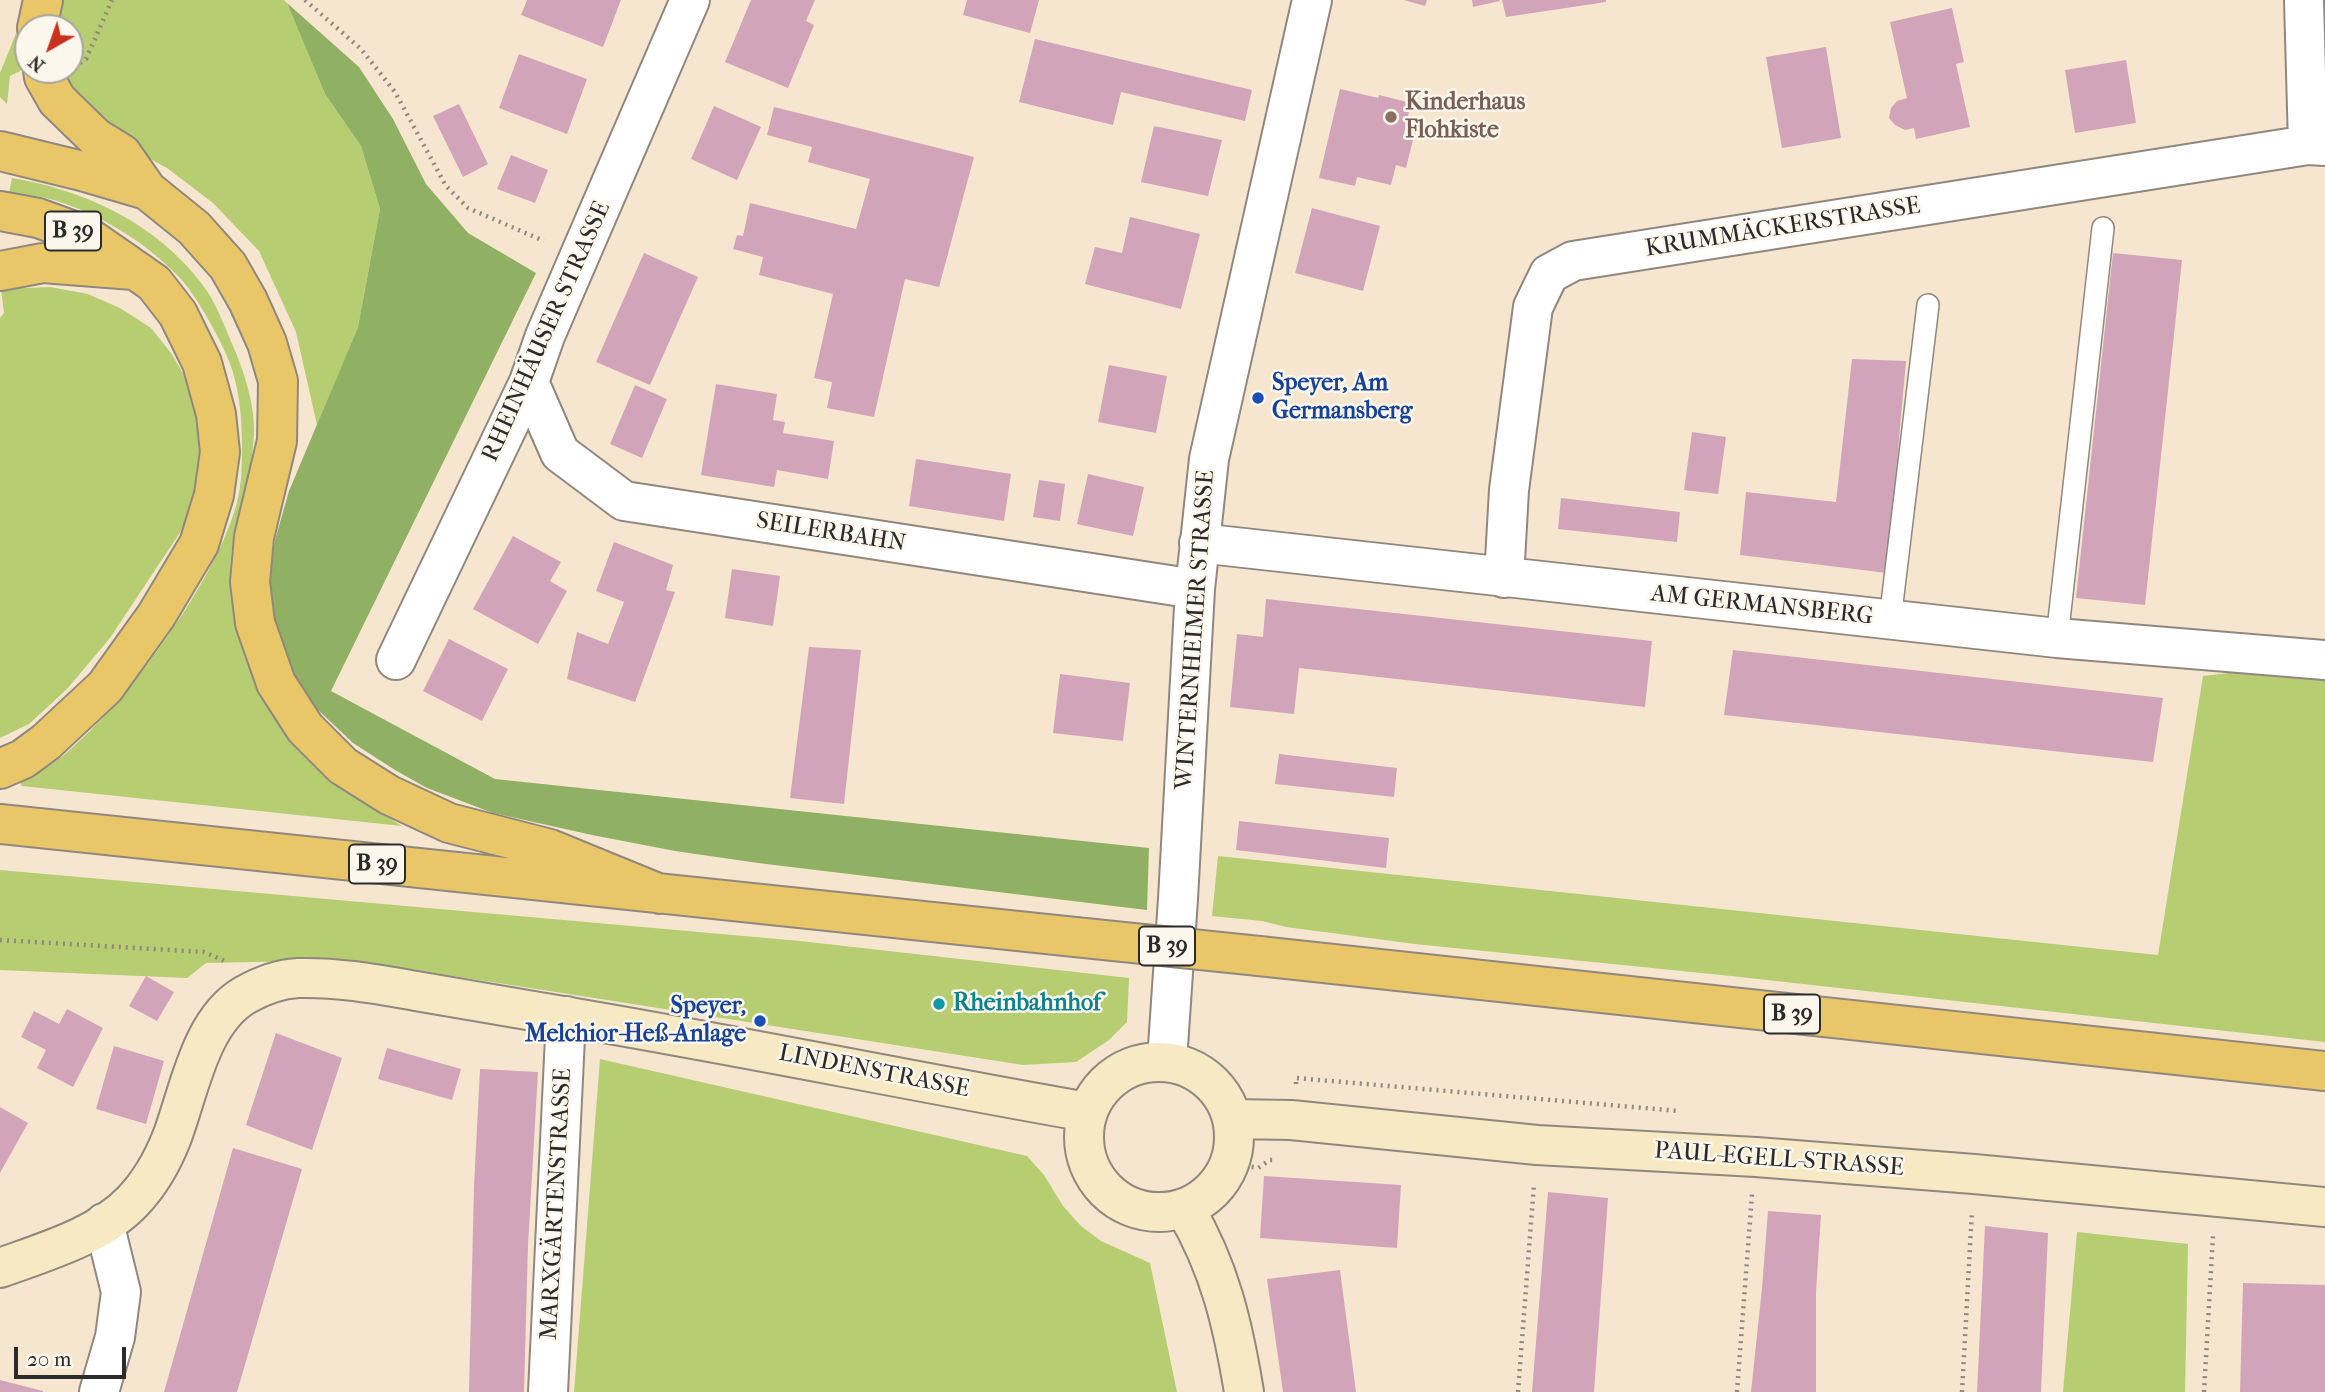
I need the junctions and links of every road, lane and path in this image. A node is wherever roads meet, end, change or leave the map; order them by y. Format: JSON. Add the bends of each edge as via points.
{"nodes":[{"id":1,"x":112,"y":0,"type":"edge"},
{"id":2,"x":305,"y":0,"type":"edge"},
{"id":3,"x":690,"y":0,"type":"edge"},
{"id":4,"x":1312,"y":0,"type":"edge"},
{"id":5,"x":2304,"y":0,"type":"edge"},
{"id":6,"x":84,"y":60,"type":"edge"},
{"id":7,"x":48,"y":84,"type":"edge"},
{"id":8,"x":2317,"y":145,"type":"edge"},
{"id":9,"x":0,"y":151,"type":"edge"},
{"id":10,"x":147,"y":190,"type":"junction"},
{"id":11,"x":0,"y":211,"type":"edge"},
{"id":12,"x":2103,"y":228,"type":"dead end"},
{"id":13,"x":581,"y":256,"type":"junction"},
{"id":14,"x":139,"y":270,"type":"junction"},
{"id":15,"x":0,"y":271,"type":"edge"},
{"id":16,"x":1928,"y":305,"type":"dead end"},
{"id":17,"x":529,"y":382,"type":"junction"},
{"id":18,"x":1199,"y":543,"type":"junction"},
{"id":19,"x":1504,"y":578,"type":"junction"},
{"id":20,"x":1195,"y":589,"type":"junction"},
{"id":21,"x":1890,"y":620,"type":"junction"},
{"id":22,"x":2057,"y":638,"type":"junction"},
{"id":23,"x":396,"y":660,"type":"dead end"},
{"id":24,"x":2325,"y":660,"type":"edge"},
{"id":25,"x":0,"y":769,"type":"edge"},
{"id":26,"x":0,"y":824,"type":"edge"},
{"id":27,"x":660,"y":894,"type":"junction"},
{"id":28,"x":0,"y":940,"type":"edge"},
{"id":29,"x":272,"y":982,"type":"junction"},
{"id":30,"x":566,"y":1016,"type":"junction"},
{"id":31,"x":1167,"y":1061,"type":"junction"},
{"id":32,"x":2325,"y":1071,"type":"edge"},
{"id":33,"x":1087,"y":1112,"type":"junction"},
{"id":34,"x":1233,"y":1119,"type":"junction"},
{"id":35,"x":1538,"y":1145,"type":"junction"},
{"id":36,"x":1756,"y":1157,"type":"junction"},
{"id":37,"x":1278,"y":1160,"type":"dead end"},
{"id":38,"x":1245,"y":1166,"type":"junction"},
{"id":39,"x":1974,"y":1174,"type":"junction"},
{"id":40,"x":2215,"y":1196,"type":"junction"},
{"id":41,"x":2325,"y":1207,"type":"edge"},
{"id":42,"x":1185,"y":1209,"type":"junction"},
{"id":43,"x":104,"y":1223,"type":"junction"},
{"id":44,"x":0,"y":1268,"type":"edge"},
{"id":45,"x":99,"y":1392,"type":"edge"},
{"id":46,"x":548,"y":1392,"type":"edge"},
{"id":47,"x":1244,"y":1392,"type":"edge"},
{"id":48,"x":1518,"y":1392,"type":"edge"},
{"id":49,"x":1737,"y":1392,"type":"edge"},
{"id":50,"x":1962,"y":1392,"type":"edge"},
{"id":51,"x":2204,"y":1392,"type":"edge"}],
"edges":[{"from":1,"to":6,"type":"path"},
{"from":2,"to":13,"type":"path","via":[[361,49],[395,92],[446,186],[468,208]]},
{"from":3,"to":13,"type":"street","name":"RHEINHÄUSER STRASSE"},
{"from":4,"to":18,"type":"street","name":"WINTERNHEIMER STRASSE","via":[[1209,459]]},
{"from":5,"to":8,"type":"street"},
{"from":7,"to":10,"type":"main road","via":[[57,100],[96,138],[122,154]]},
{"from":8,"to":19,"type":"street","name":"KRUMMÄCKERSTRASSE","via":[[1573,261],[1549,274],[1533,306],[1509,490]]},
{"from":9,"to":10,"type":"main road"},
{"from":10,"to":27,"type":"main road","via":[[194,228],[228,266],[267,343],[278,381],[277,441],[254,537],[250,582],[255,623],[276,684],[305,728],[343,766],[425,812],[449,823],[550,849]]},
{"from":11,"to":14,"type":"main road","number":"B 39","via":[[38,218],[85,235]]},
{"from":12,"to":22,"type":"lane"},
{"from":13,"to":17,"type":"street","name":"RHEINHÄUSER STRASSE"},
{"from":14,"to":15,"type":"main road","number":"B 39","via":[[43,263]]},
{"from":14,"to":25,"type":"main road","number":"B 39","via":[[178,314],[202,363],[220,452],[214,495],[198,544],[156,616],[105,687],[46,742]]},
{"from":16,"to":21,"type":"lane"},
{"from":17,"to":20,"type":"street","name":"SEILERBAHN","via":[[560,453],[624,501]]},
{"from":17,"to":23,"type":"street","name":"RHEINHÄUSER STRASSE"},
{"from":18,"to":19,"type":"street","name":"AM GERMANSBERG"},
{"from":18,"to":20,"type":"street","name":"WINTERNHEIMER STRASSE"},
{"from":19,"to":21,"type":"street","name":"AM GERMANSBERG"},
{"from":20,"to":31,"type":"street","name":"WINTERNHEIMER STRASSE"},
{"from":21,"to":22,"type":"street","name":"AM GERMANSBERG"},
{"from":22,"to":24,"type":"street","name":"AM GERMANSBERG"},
{"from":26,"to":27,"type":"main road","number":"B 39"},
{"from":27,"to":32,"type":"main road","number":"B 39","bridge":true},
{"from":28,"to":29,"type":"path","via":[[204,952]]},
{"from":29,"to":30,"type":"street","name":"LINDENSTRASSE","via":[[345,979]]},
{"from":29,"to":43,"type":"street","name":"LINDENSTRASSE","via":[[242,997],[218,1020],[203,1046],[161,1162],[132,1202]]},
{"from":30,"to":33,"type":"street","name":"LINDENSTRASSE"},
{"from":30,"to":46,"type":"street","name":"MARXGÄRTENSTRASSE"},
{"from":31,"to":33,"type":"street","via":[[1141,1063],[1118,1073],[1099,1090]]},
{"from":31,"to":34,"type":"street","via":[[1196,1070],[1219,1091]]},
{"from":33,"to":42,"type":"street","via":[[1083,1141],[1090,1168],[1106,1191],[1129,1207],[1157,1213]]},
{"from":34,"to":35,"type":"street","name":"PAUL-EGELL-STRASSE","via":[[1291,1120]]},
{"from":34,"to":38,"type":"street","via":[[1235,1141]]},
{"from":35,"to":36,"type":"street","name":"PAUL-EGELL-STRASSE"},
{"from":35,"to":48,"type":"path"},
{"from":36,"to":39,"type":"street","name":"PAUL-EGELL-STRASSE"},
{"from":36,"to":49,"type":"path"},
{"from":37,"to":38,"type":"path"},
{"from":38,"to":42,"type":"street"},
{"from":39,"to":40,"type":"street","name":"PAUL-EGELL-STRASSE"},
{"from":39,"to":50,"type":"path"},
{"from":40,"to":41,"type":"street","name":"PAUL-EGELL-STRASSE"},
{"from":40,"to":51,"type":"path"},
{"from":42,"to":47,"type":"street","via":[[1202,1237],[1226,1301]]},
{"from":43,"to":44,"type":"street","name":"LINDENSTRASSE"},
{"from":43,"to":45,"type":"street","via":[[121,1292],[115,1337]]}]}
